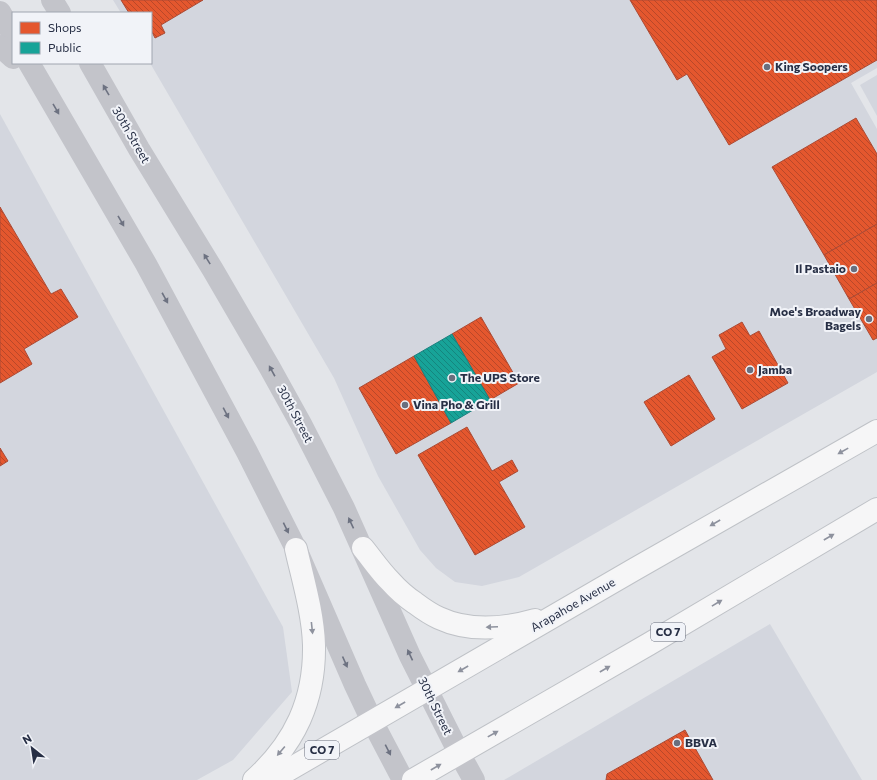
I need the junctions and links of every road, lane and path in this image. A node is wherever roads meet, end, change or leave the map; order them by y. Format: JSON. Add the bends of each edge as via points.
{"nodes":[{"id":1,"x":52,"y":0,"type":"edge"},
{"id":2,"x":0,"y":12,"type":"edge"},
{"id":3,"x":59,"y":12,"type":"edge"},
{"id":4,"x":12,"y":33,"type":"edge"},
{"id":5,"x":0,"y":46,"type":"edge"},
{"id":6,"x":12,"y":57,"type":"edge"},
{"id":7,"x":19,"y":64,"type":"edge"},
{"id":8,"x":30,"y":64,"type":"edge"},
{"id":9,"x":91,"y":64,"type":"edge"},
{"id":10,"x":45,"y":90,"type":"junction"},
{"id":11,"x":877,"y":431,"type":"edge"},
{"id":12,"x":877,"y":509,"type":"edge"},
{"id":13,"x":363,"y":548,"type":"junction"},
{"id":14,"x":296,"y":549,"type":"junction"},
{"id":15,"x":557,"y":614,"type":"junction"},
{"id":16,"x":427,"y":690,"type":"junction"},
{"id":17,"x":372,"y":721,"type":"junction"},
{"id":18,"x":459,"y":753,"type":"junction"},
{"id":19,"x":254,"y":780,"type":"edge"},
{"id":20,"x":271,"y":780,"type":"edge"},
{"id":21,"x":403,"y":780,"type":"edge"},
{"id":22,"x":413,"y":780,"type":"edge"},
{"id":23,"x":474,"y":780,"type":"edge"}],
"edges":[{"from":1,"to":3,"type":"main road"},
{"from":2,"to":4,"type":"main road"},
{"from":5,"to":6,"type":"main road"},
{"from":7,"to":10,"type":"main road"},
{"from":8,"to":10,"type":"main road"},
{"from":13,"to":9,"type":"main road","name":"30th Street","one_way":true,"via":[[326,472],[270,368],[214,270],[138,149]]},
{"from":10,"to":14,"type":"main road","one_way":true,"via":[[146,264]]},
{"from":11,"to":15,"type":"main road","name":"Arapahoe Avenue","number":"CO 7","one_way":true},
{"from":18,"to":12,"type":"main road","number":"CO 7","one_way":true},
{"from":15,"to":13,"type":"main road","one_way":true,"via":[[521,624],[498,627],[475,628],[448,622],[425,610],[402,593]]},
{"from":16,"to":13,"type":"main road","name":"30th Street","one_way":true},
{"from":14,"to":17,"type":"main road","one_way":true},
{"from":14,"to":19,"type":"main road","one_way":true,"via":[[314,644],[311,682],[296,729]]},
{"from":15,"to":16,"type":"main road","name":"Arapahoe Avenue","number":"CO 7","one_way":true},
{"from":16,"to":17,"type":"main road","name":"Arapahoe Avenue","number":"CO 7","one_way":true},
{"from":16,"to":18,"type":"main road","name":"30th Street"},
{"from":17,"to":20,"type":"main road","name":"Arapahoe Avenue","number":"CO 7"},
{"from":17,"to":21,"type":"main road","one_way":true},
{"from":22,"to":18,"type":"main road","number":"CO 7","one_way":true},
{"from":18,"to":23,"type":"main road","name":"30th Street"}]}
